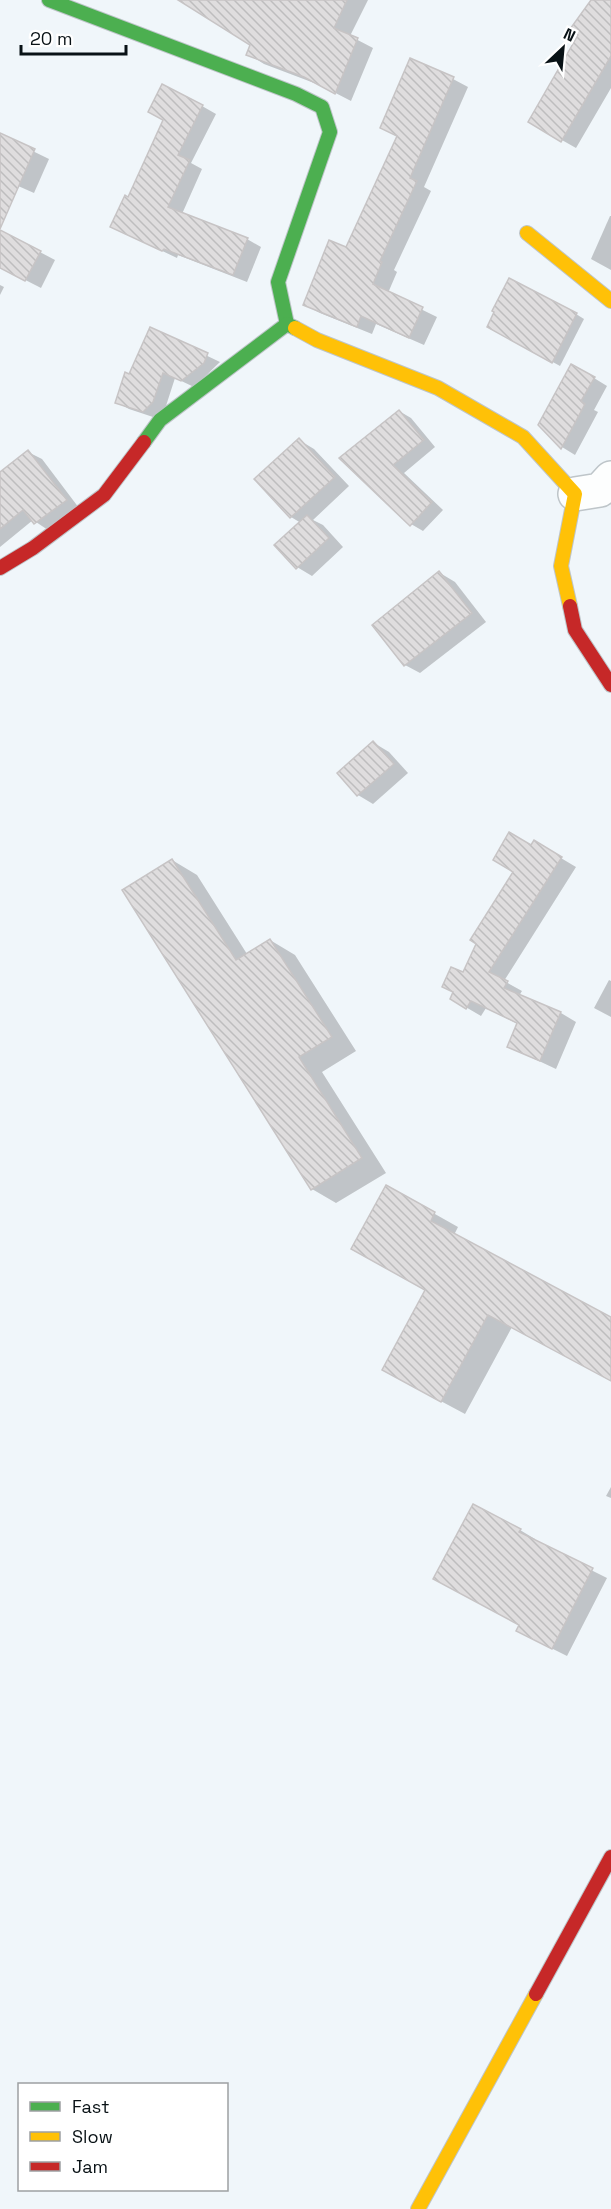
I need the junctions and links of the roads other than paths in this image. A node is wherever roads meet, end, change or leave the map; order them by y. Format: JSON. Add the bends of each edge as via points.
{"nodes":[{"id":1,"x":49,"y":0,"type":"edge"},
{"id":2,"x":526,"y":233,"type":"dead end"},
{"id":3,"x":611,"y":301,"type":"edge"},
{"id":4,"x":287,"y":324,"type":"junction"},
{"id":5,"x":611,"y":478,"type":"edge"},
{"id":6,"x":575,"y":494,"type":"junction"},
{"id":7,"x":0,"y":568,"type":"edge"},
{"id":8,"x":611,"y":686,"type":"edge"},
{"id":9,"x":611,"y":1857,"type":"edge"},
{"id":10,"x":418,"y":2209,"type":"edge"}],
"edges":[{"from":1,"to":4,"type":"street","via":[[322,107],[330,132],[278,282]]},
{"from":2,"to":3,"type":"street"},
{"from":4,"to":6,"type":"street","via":[[317,340],[438,388],[523,437]]},
{"from":4,"to":7,"type":"street","via":[[160,420],[104,495]]},
{"from":5,"to":6,"type":"street","via":[[600,490]]},
{"from":6,"to":8,"type":"street","via":[[561,566],[575,630]]},
{"from":9,"to":10,"type":"street"}]}
